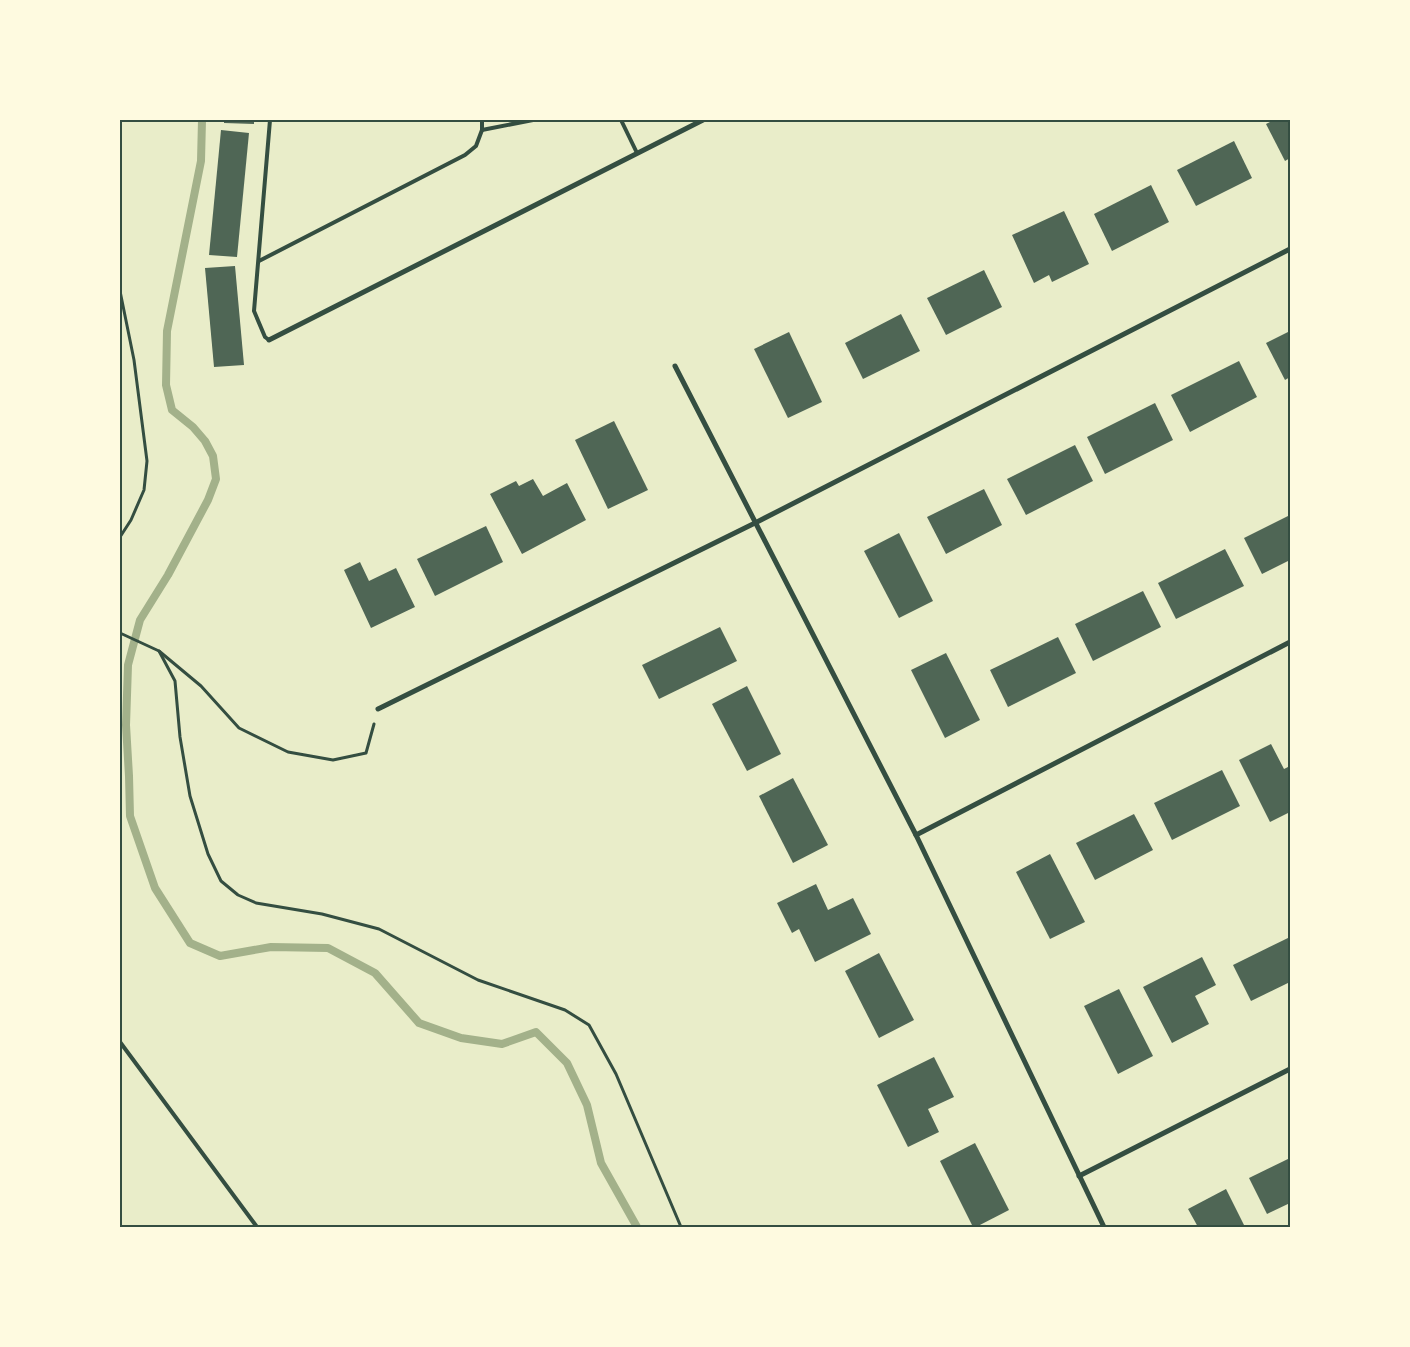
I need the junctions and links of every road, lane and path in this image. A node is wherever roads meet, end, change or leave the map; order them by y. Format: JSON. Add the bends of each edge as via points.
{"nodes":[{"id":1,"x":270,"y":120,"type":"edge"},
{"id":2,"x":482,"y":120,"type":"edge"},
{"id":3,"x":533,"y":120,"type":"edge"},
{"id":4,"x":621,"y":120,"type":"edge"},
{"id":5,"x":703,"y":120,"type":"edge"},
{"id":6,"x":482,"y":130,"type":"junction"},
{"id":7,"x":637,"y":153,"type":"junction"},
{"id":8,"x":1290,"y":249,"type":"edge"},
{"id":9,"x":259,"y":261,"type":"junction"},
{"id":10,"x":120,"y":291,"type":"edge"},
{"id":11,"x":270,"y":340,"type":"joint"},
{"id":12,"x":675,"y":366,"type":"dead end"},
{"id":13,"x":755,"y":523,"type":"junction"},
{"id":14,"x":120,"y":537,"type":"edge"},
{"id":15,"x":120,"y":633,"type":"edge"},
{"id":16,"x":1290,"y":642,"type":"edge"},
{"id":17,"x":159,"y":651,"type":"junction"},
{"id":18,"x":378,"y":709,"type":"joint"},
{"id":19,"x":916,"y":835,"type":"junction"},
{"id":20,"x":120,"y":1042,"type":"edge"},
{"id":21,"x":1290,"y":1069,"type":"edge"},
{"id":22,"x":1079,"y":1176,"type":"junction"},
{"id":23,"x":258,"y":1227,"type":"edge"},
{"id":24,"x":681,"y":1227,"type":"edge"},
{"id":25,"x":1104,"y":1227,"type":"edge"}],
"edges":[{"from":1,"to":9,"type":"lane"},
{"from":2,"to":6,"type":"lane"},
{"from":3,"to":6,"type":"lane"},
{"from":4,"to":7,"type":"lane"},
{"from":5,"to":7,"type":"street"},
{"from":6,"to":9,"type":"lane","via":[[476,146],[465,155]]},
{"from":7,"to":11,"type":"street"},
{"from":8,"to":13,"type":"street"},
{"from":9,"to":11,"type":"lane","via":[[254,311],[265,337]]},
{"from":10,"to":14,"type":"path","via":[[134,360],[147,461],[144,490]]},
{"from":12,"to":13,"type":"street"},
{"from":13,"to":18,"type":"street"},
{"from":13,"to":19,"type":"street"},
{"from":15,"to":17,"type":"path"},
{"from":16,"to":19,"type":"street"},
{"from":17,"to":18,"type":"path","via":[[201,686],[239,728],[288,752],[334,760],[366,753]]},
{"from":17,"to":24,"type":"path","via":[[175,681],[190,796],[208,854],[221,881],[238,895],[256,903],[322,914],[379,929],[478,980],[565,1010],[588,1025],[616,1074]]},
{"from":19,"to":22,"type":"street"},
{"from":20,"to":23,"type":"lane"},
{"from":21,"to":22,"type":"street"},
{"from":22,"to":25,"type":"street"}]}
